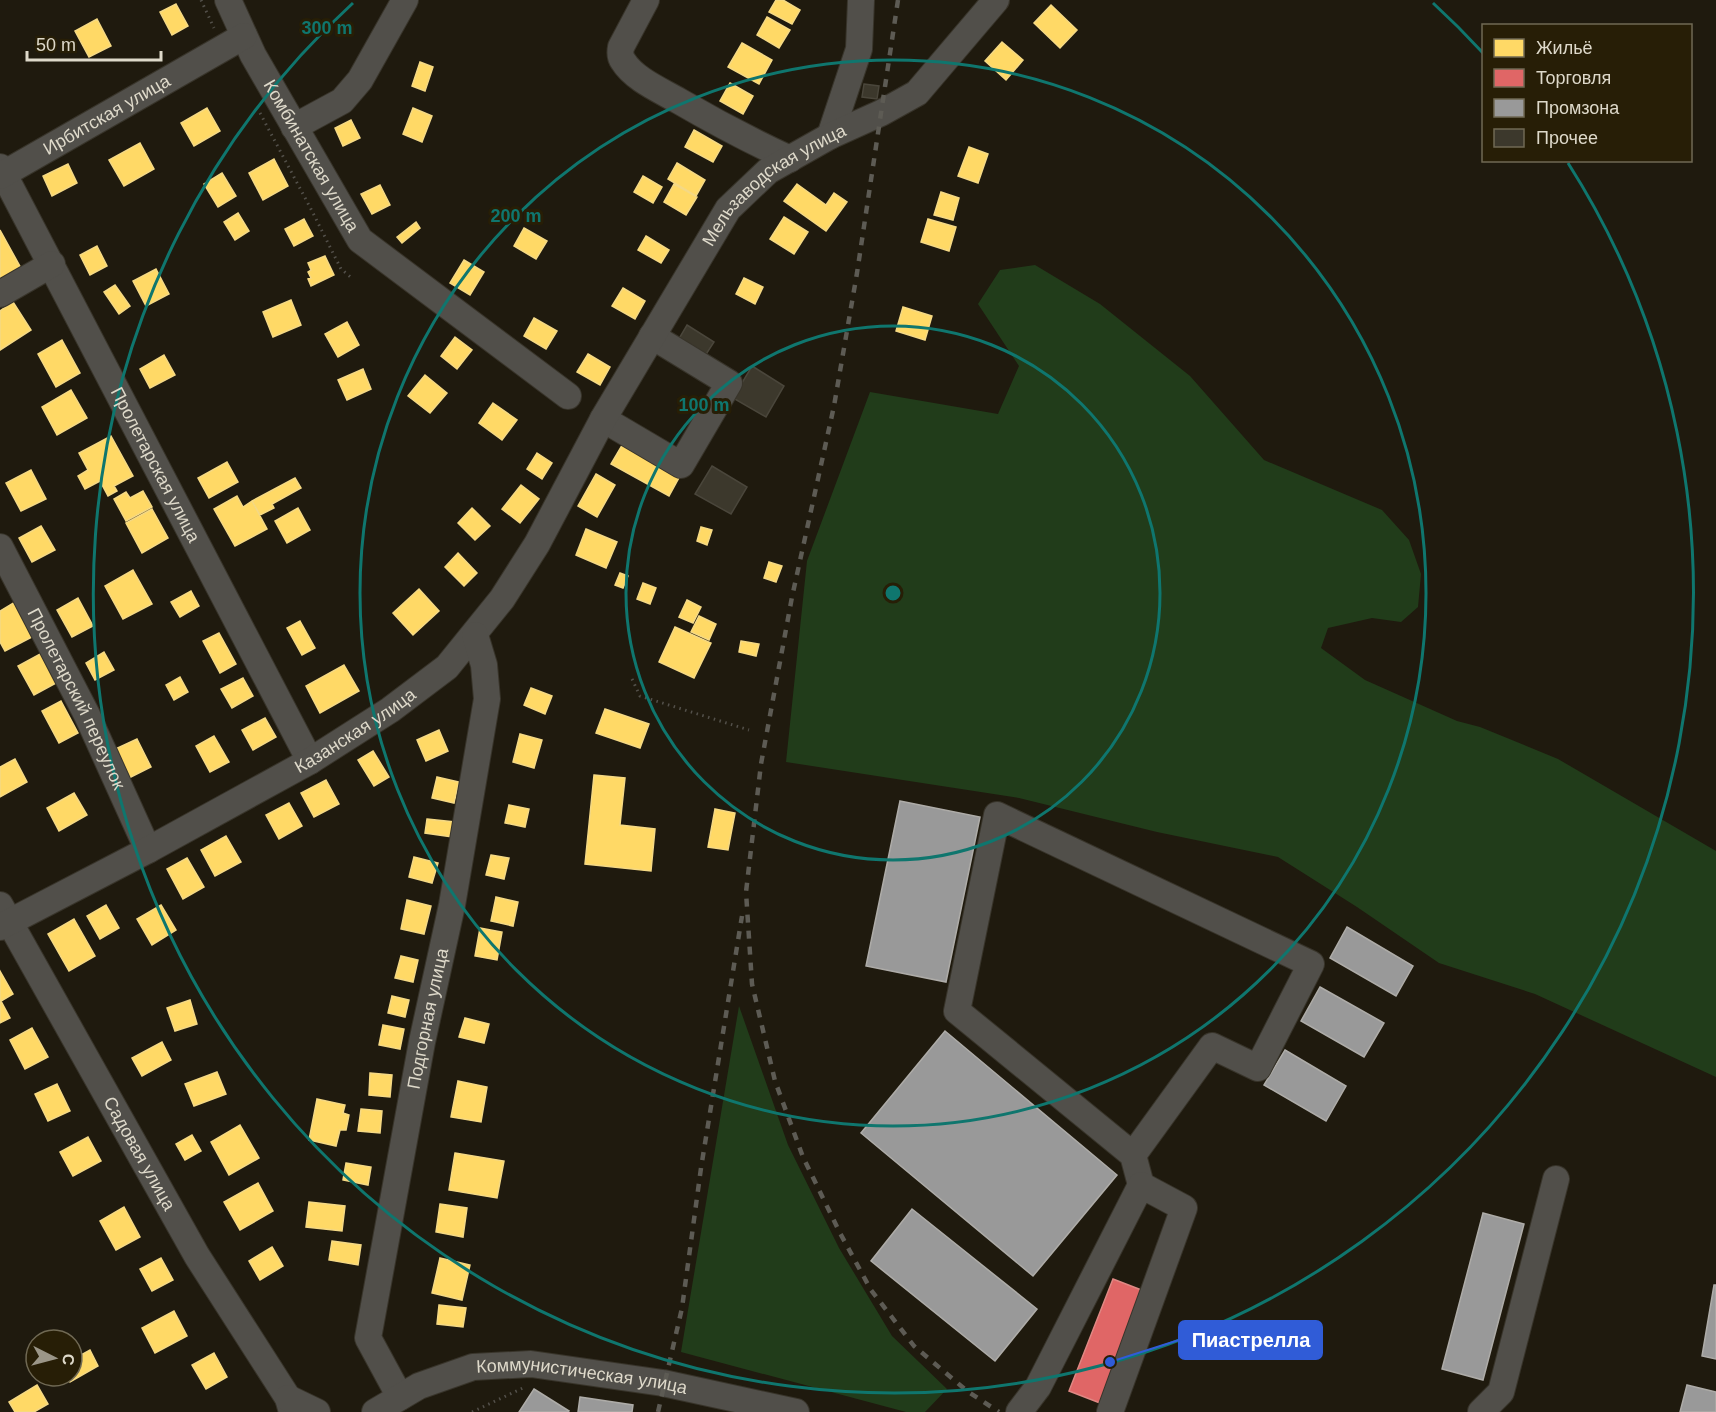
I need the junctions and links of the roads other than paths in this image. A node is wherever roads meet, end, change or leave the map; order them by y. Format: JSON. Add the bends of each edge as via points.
{"nodes":[{"id":1,"x":228,"y":0,"type":"edge"},
{"id":2,"x":405,"y":0,"type":"edge"},
{"id":3,"x":646,"y":0,"type":"edge"},
{"id":4,"x":861,"y":0,"type":"edge"},
{"id":5,"x":996,"y":0,"type":"edge"},
{"id":6,"x":234,"y":43,"type":"junction"},
{"id":7,"x":294,"y":127,"type":"junction"},
{"id":8,"x":830,"y":136,"type":"junction"},
{"id":9,"x":790,"y":159,"type":"junction"},
{"id":10,"x":1,"y":173,"type":"edge"},
{"id":11,"x":52,"y":264,"type":"junction"},
{"id":12,"x":0,"y":294,"type":"edge"},
{"id":13,"x":652,"y":336,"type":"junction"},
{"id":14,"x":568,"y":396,"type":"dead end"},
{"id":15,"x":603,"y":419,"type":"junction"},
{"id":16,"x":0,"y":547,"type":"edge"},
{"id":17,"x":475,"y":635,"type":"junction"},
{"id":18,"x":310,"y":761,"type":"junction"},
{"id":19,"x":148,"y":850,"type":"junction"},
{"id":20,"x":3,"y":918,"type":"edge"},
{"id":21,"x":1132,"y":1155,"type":"junction"},
{"id":22,"x":1556,"y":1179,"type":"dead end"},
{"id":23,"x":1141,"y":1185,"type":"junction"},
{"id":24,"x":400,"y":1396,"type":"junction"},
{"id":25,"x":290,"y":1405,"type":"edge"},
{"id":26,"x":317,"y":1412,"type":"edge"},
{"id":27,"x":375,"y":1412,"type":"edge"},
{"id":28,"x":795,"y":1412,"type":"edge"},
{"id":29,"x":1019,"y":1412,"type":"edge"},
{"id":30,"x":1110,"y":1412,"type":"edge"},
{"id":31,"x":1481,"y":1412,"type":"edge"}],
"edges":[{"from":1,"to":6,"type":"street","name":"Комбинатская улица"},
{"from":2,"to":7,"type":"street","via":[[360,80],[342,101]]},
{"from":3,"to":9,"type":"street","via":[[621,48],[622,61],[649,84]]},
{"from":4,"to":8,"type":"street","via":[[859,50]]},
{"from":5,"to":8,"type":"street","name":"Мельзаводская улица","via":[[917,93]]},
{"from":6,"to":7,"type":"street","name":"Комбинатская улица"},
{"from":6,"to":10,"type":"street","name":"Ирбитская улица"},
{"from":7,"to":14,"type":"street","name":"Комбинатская улица","via":[[360,240]]},
{"from":8,"to":9,"type":"street","name":"Мельзаводская улица"},
{"from":9,"to":13,"type":"street","name":"Мельзаводская улица","via":[[768,171],[728,209]]},
{"from":10,"to":11,"type":"street","name":"Пролетарская улица"},
{"from":11,"to":12,"type":"street"},
{"from":11,"to":18,"type":"street","name":"Пролетарская улица"},
{"from":13,"to":15,"type":"street","name":"Мельзаводская улица"},
{"from":13,"to":15,"type":"street","via":[[729,383],[681,465]]},
{"from":15,"to":17,"type":"street","name":"Казанская улица","via":[[537,544]]},
{"from":16,"to":19,"type":"street","name":"Пролетарский переулок","via":[[87,715]]},
{"from":17,"to":18,"type":"street","name":"Казанская улица","via":[[447,667],[390,710]]},
{"from":17,"to":24,"type":"street","name":"Подгорная улица","via":[[484,665],[487,699],[452,906],[422,1042],[368,1338]]},
{"from":18,"to":19,"type":"street","name":"Казанская улица"},
{"from":19,"to":20,"type":"street","name":"Казанская улица"},
{"from":20,"to":25,"type":"street","name":"Садовая улица","via":[[197,1256]]},
{"from":21,"to":21,"type":"street","via":[[957,1011],[998,814],[1311,964],[1258,1068],[1212,1046]]},
{"from":21,"to":23,"type":"street"},
{"from":22,"to":31,"type":"street","via":[[1501,1392]]},
{"from":23,"to":29,"type":"street","via":[[1038,1388]]},
{"from":23,"to":30,"type":"street","via":[[1184,1208]]},
{"from":24,"to":27,"type":"street","name":"Коммунистическая улица"},
{"from":24,"to":28,"type":"street","name":"Коммунистическая улица","via":[[473,1367],[531,1364],[663,1383]]},
{"from":25,"to":26,"type":"street","name":"Садовая улица"}]}
